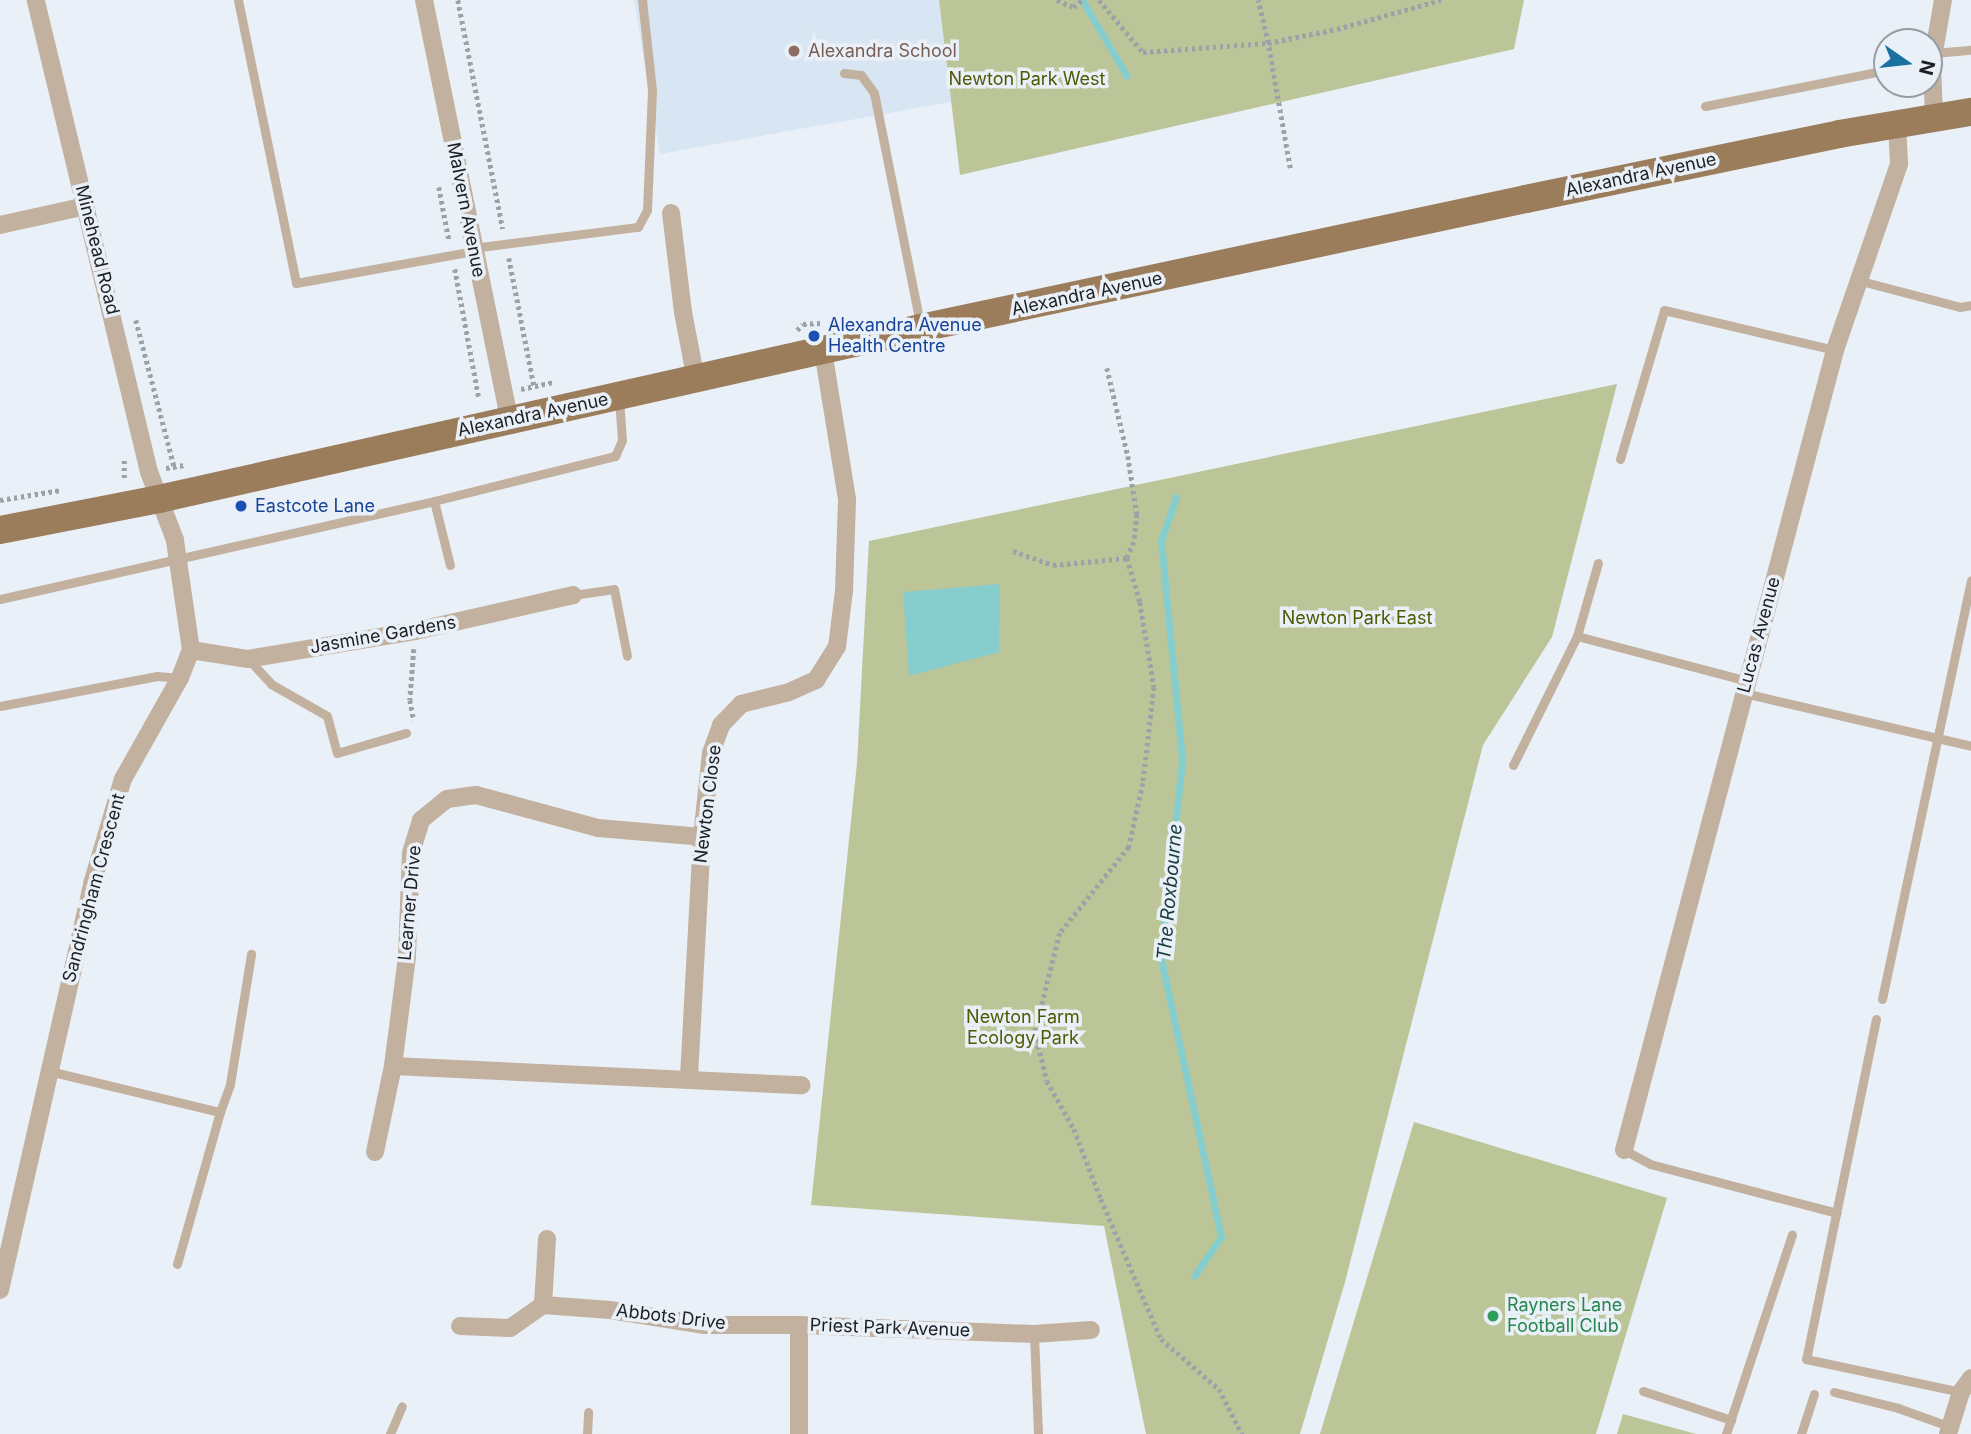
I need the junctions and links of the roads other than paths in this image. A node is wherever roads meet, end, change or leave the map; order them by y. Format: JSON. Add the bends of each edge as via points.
{"nodes":[{"id":1,"x":36,"y":0,"type":"edge"},
{"id":2,"x":238,"y":0,"type":"edge"},
{"id":3,"x":424,"y":0,"type":"edge"},
{"id":4,"x":642,"y":0,"type":"edge"},
{"id":5,"x":1943,"y":0,"type":"edge"},
{"id":6,"x":1937,"y":28,"type":"edge"},
{"id":7,"x":1971,"y":50,"type":"edge"},
{"id":8,"x":1943,"y":57,"type":"edge"},
{"id":9,"x":844,"y":73,"type":"dead end"},
{"id":10,"x":1873,"y":73,"type":"edge"},
{"id":11,"x":1933,"y":98,"type":"edge"},
{"id":12,"x":1706,"y":106,"type":"dead end"},
{"id":13,"x":1971,"y":112,"type":"edge"},
{"id":14,"x":1934,"y":116,"type":"junction"},
{"id":15,"x":1897,"y":123,"type":"junction"},
{"id":16,"x":86,"y":206,"type":"junction"},
{"id":17,"x":671,"y":213,"type":"dead end"},
{"id":18,"x":0,"y":225,"type":"edge"},
{"id":19,"x":473,"y":249,"type":"junction"},
{"id":20,"x":1861,"y":281,"type":"junction"},
{"id":21,"x":1971,"y":305,"type":"edge"},
{"id":22,"x":921,"y":328,"type":"junction"},
{"id":23,"x":1835,"y":350,"type":"junction"},
{"id":24,"x":823,"y":351,"type":"junction"},
{"id":25,"x":696,"y":380,"type":"junction"},
{"id":26,"x":618,"y":396,"type":"junction"},
{"id":27,"x":509,"y":419,"type":"junction"},
{"id":28,"x":1620,"y":459,"type":"dead end"},
{"id":29,"x":159,"y":499,"type":"junction"},
{"id":30,"x":434,"y":501,"type":"junction"},
{"id":31,"x":0,"y":530,"type":"edge"},
{"id":32,"x":178,"y":559,"type":"junction"},
{"id":33,"x":1598,"y":563,"type":"dead end"},
{"id":34,"x":450,"y":565,"type":"dead end"},
{"id":35,"x":1971,"y":580,"type":"edge"},
{"id":36,"x":573,"y":595,"type":"joint"},
{"id":37,"x":0,"y":598,"type":"edge"},
{"id":38,"x":1577,"y":636,"type":"junction"},
{"id":39,"x":191,"y":650,"type":"junction"},
{"id":40,"x":627,"y":656,"type":"dead end"},
{"id":41,"x":248,"y":659,"type":"junction"},
{"id":42,"x":180,"y":678,"type":"junction"},
{"id":43,"x":1746,"y":687,"type":"junction"},
{"id":44,"x":0,"y":706,"type":"edge"},
{"id":45,"x":406,"y":733,"type":"road end"},
{"id":46,"x":1937,"y":738,"type":"junction"},
{"id":47,"x":1971,"y":746,"type":"edge"},
{"id":48,"x":1513,"y":765,"type":"dead end"},
{"id":49,"x":702,"y":837,"type":"junction"},
{"id":50,"x":251,"y":954,"type":"dead end"},
{"id":51,"x":1882,"y":999,"type":"dead end"},
{"id":52,"x":1877,"y":1019,"type":"dead end"},
{"id":53,"x":393,"y":1066,"type":"junction"},
{"id":54,"x":49,"y":1071,"type":"junction"},
{"id":55,"x":689,"y":1077,"type":"junction"},
{"id":56,"x":802,"y":1085,"type":"dead end"},
{"id":57,"x":220,"y":1112,"type":"junction"},
{"id":58,"x":1624,"y":1150,"type":"joint"},
{"id":59,"x":375,"y":1152,"type":"dead end"},
{"id":60,"x":1837,"y":1213,"type":"junction"},
{"id":61,"x":7,"y":1232,"type":"edge"},
{"id":62,"x":1792,"y":1235,"type":"dead end"},
{"id":63,"x":547,"y":1239,"type":"dead end"},
{"id":64,"x":177,"y":1264,"type":"dead end"},
{"id":65,"x":0,"y":1290,"type":"edge"},
{"id":66,"x":543,"y":1305,"type":"junction"},
{"id":67,"x":799,"y":1325,"type":"junction"},
{"id":68,"x":460,"y":1326,"type":"dead end"},
{"id":69,"x":1091,"y":1330,"type":"dead end"},
{"id":70,"x":1034,"y":1334,"type":"junction"},
{"id":71,"x":1966,"y":1385,"type":"edge"},
{"id":72,"x":1643,"y":1391,"type":"dead end"},
{"id":73,"x":1834,"y":1392,"type":"dead end"},
{"id":74,"x":1814,"y":1394,"type":"dead end"},
{"id":75,"x":402,"y":1406,"type":"dead end"},
{"id":76,"x":588,"y":1412,"type":"dead end"},
{"id":77,"x":1731,"y":1420,"type":"junction"},
{"id":78,"x":1950,"y":1430,"type":"edge"},
{"id":79,"x":390,"y":1434,"type":"edge"},
{"id":80,"x":587,"y":1434,"type":"edge"},
{"id":81,"x":799,"y":1434,"type":"edge"},
{"id":82,"x":1038,"y":1434,"type":"edge"},
{"id":83,"x":1726,"y":1434,"type":"edge"},
{"id":84,"x":1801,"y":1434,"type":"edge"}],
"edges":[{"from":1,"to":16,"type":"street","name":"Minehead Road"},
{"from":2,"to":19,"type":"lane","via":[[296,283]]},
{"from":3,"to":19,"type":"street","name":"Malvern Avenue"},
{"from":4,"to":19,"type":"lane","via":[[652,90],[647,210],[638,227]]},
{"from":5,"to":6,"type":"street"},
{"from":7,"to":8,"type":"lane"},
{"from":9,"to":22,"type":"lane","via":[[861,75],[874,93]]},
{"from":10,"to":12,"type":"lane"},
{"from":11,"to":14,"type":"street"},
{"from":13,"to":14,"type":"main road","name":"Alexandra Avenue"},
{"from":14,"to":15,"type":"main road","name":"Alexandra Avenue"},
{"from":15,"to":20,"type":"street","name":"Lucas Avenue","via":[[1899,164]]},
{"from":15,"to":22,"type":"main road","name":"Alexandra Avenue"},
{"from":16,"to":18,"type":"street"},
{"from":16,"to":29,"type":"street","name":"Minehead Road"},
{"from":17,"to":25,"type":"street","via":[[682,312]]},
{"from":19,"to":27,"type":"street","name":"Malvern Avenue"},
{"from":20,"to":21,"type":"lane","via":[[1960,307]]},
{"from":20,"to":23,"type":"street","name":"Lucas Avenue"},
{"from":22,"to":24,"type":"main road","name":"Alexandra Avenue"},
{"from":23,"to":28,"type":"lane","via":[[1664,310]]},
{"from":23,"to":43,"type":"street","name":"Lucas Avenue"},
{"from":24,"to":25,"type":"main road","name":"Alexandra Avenue"},
{"from":24,"to":49,"type":"street","name":"Newton Close","via":[[847,499],[837,647],[816,680],[741,704],[721,724],[711,753]]},
{"from":25,"to":26,"type":"main road","name":"Alexandra Avenue"},
{"from":26,"to":27,"type":"main road","name":"Alexandra Avenue"},
{"from":26,"to":30,"type":"lane","via":[[622,439],[615,456]]},
{"from":27,"to":29,"type":"main road","name":"Alexandra Avenue"},
{"from":29,"to":31,"type":"main road","name":"Alexandra Avenue"},
{"from":29,"to":32,"type":"street","name":"Sandringham Crescent"},
{"from":30,"to":32,"type":"lane"},
{"from":30,"to":34,"type":"lane"},
{"from":32,"to":37,"type":"lane"},
{"from":32,"to":39,"type":"street","name":"Sandringham Crescent"},
{"from":33,"to":38,"type":"lane"},
{"from":35,"to":46,"type":"lane"},
{"from":36,"to":40,"type":"lane","via":[[614,589]]},
{"from":36,"to":41,"type":"street","name":"Jasmine Gardens","via":[[415,631]]},
{"from":38,"to":43,"type":"lane"},
{"from":38,"to":48,"type":"lane"},
{"from":39,"to":41,"type":"street","name":"Jasmine Gardens"},
{"from":39,"to":42,"type":"street","name":"Sandringham Crescent"},
{"from":41,"to":45,"type":"lane","via":[[271,684],[327,716],[337,753]]},
{"from":42,"to":44,"type":"lane","via":[[157,676]]},
{"from":42,"to":54,"type":"street","name":"Sandringham Crescent","via":[[123,779],[92,884]]},
{"from":43,"to":46,"type":"lane"},
{"from":43,"to":58,"type":"street","name":"Lucas Avenue"},
{"from":46,"to":47,"type":"lane"},
{"from":46,"to":51,"type":"lane"},
{"from":49,"to":53,"type":"street","name":"Learner Drive","via":[[598,828],[477,795],[447,799],[421,820],[411,853],[407,956]]},
{"from":49,"to":55,"type":"street","name":"Newton Close"},
{"from":50,"to":57,"type":"lane","via":[[230,1084]]},
{"from":52,"to":60,"type":"lane"},
{"from":53,"to":55,"type":"street"},
{"from":53,"to":59,"type":"street","name":"Learner Drive"},
{"from":54,"to":57,"type":"lane"},
{"from":54,"to":61,"type":"street","name":"Sandringham Crescent"},
{"from":55,"to":56,"type":"street"},
{"from":57,"to":64,"type":"lane"},
{"from":58,"to":60,"type":"lane","via":[[1650,1164]]},
{"from":60,"to":71,"type":"lane","via":[[1806,1359]]},
{"from":61,"to":65,"type":"street","name":"Sandringham Crescent"},
{"from":62,"to":77,"type":"lane"},
{"from":63,"to":66,"type":"street"},
{"from":66,"to":67,"type":"street","name":"Abbots Drive","via":[[705,1325]]},
{"from":66,"to":68,"type":"street","via":[[510,1328]]},
{"from":67,"to":70,"type":"street","name":"Priest Park Avenue"},
{"from":67,"to":81,"type":"street","name":"Priest Park Avenue"},
{"from":69,"to":70,"type":"street","name":"Priest Park Avenue"},
{"from":70,"to":82,"type":"lane"},
{"from":71,"to":78,"type":"street"},
{"from":72,"to":77,"type":"lane"},
{"from":73,"to":78,"type":"lane","via":[[1898,1408]]},
{"from":74,"to":84,"type":"lane"},
{"from":75,"to":79,"type":"lane"},
{"from":76,"to":80,"type":"lane"},
{"from":77,"to":83,"type":"lane"}]}
